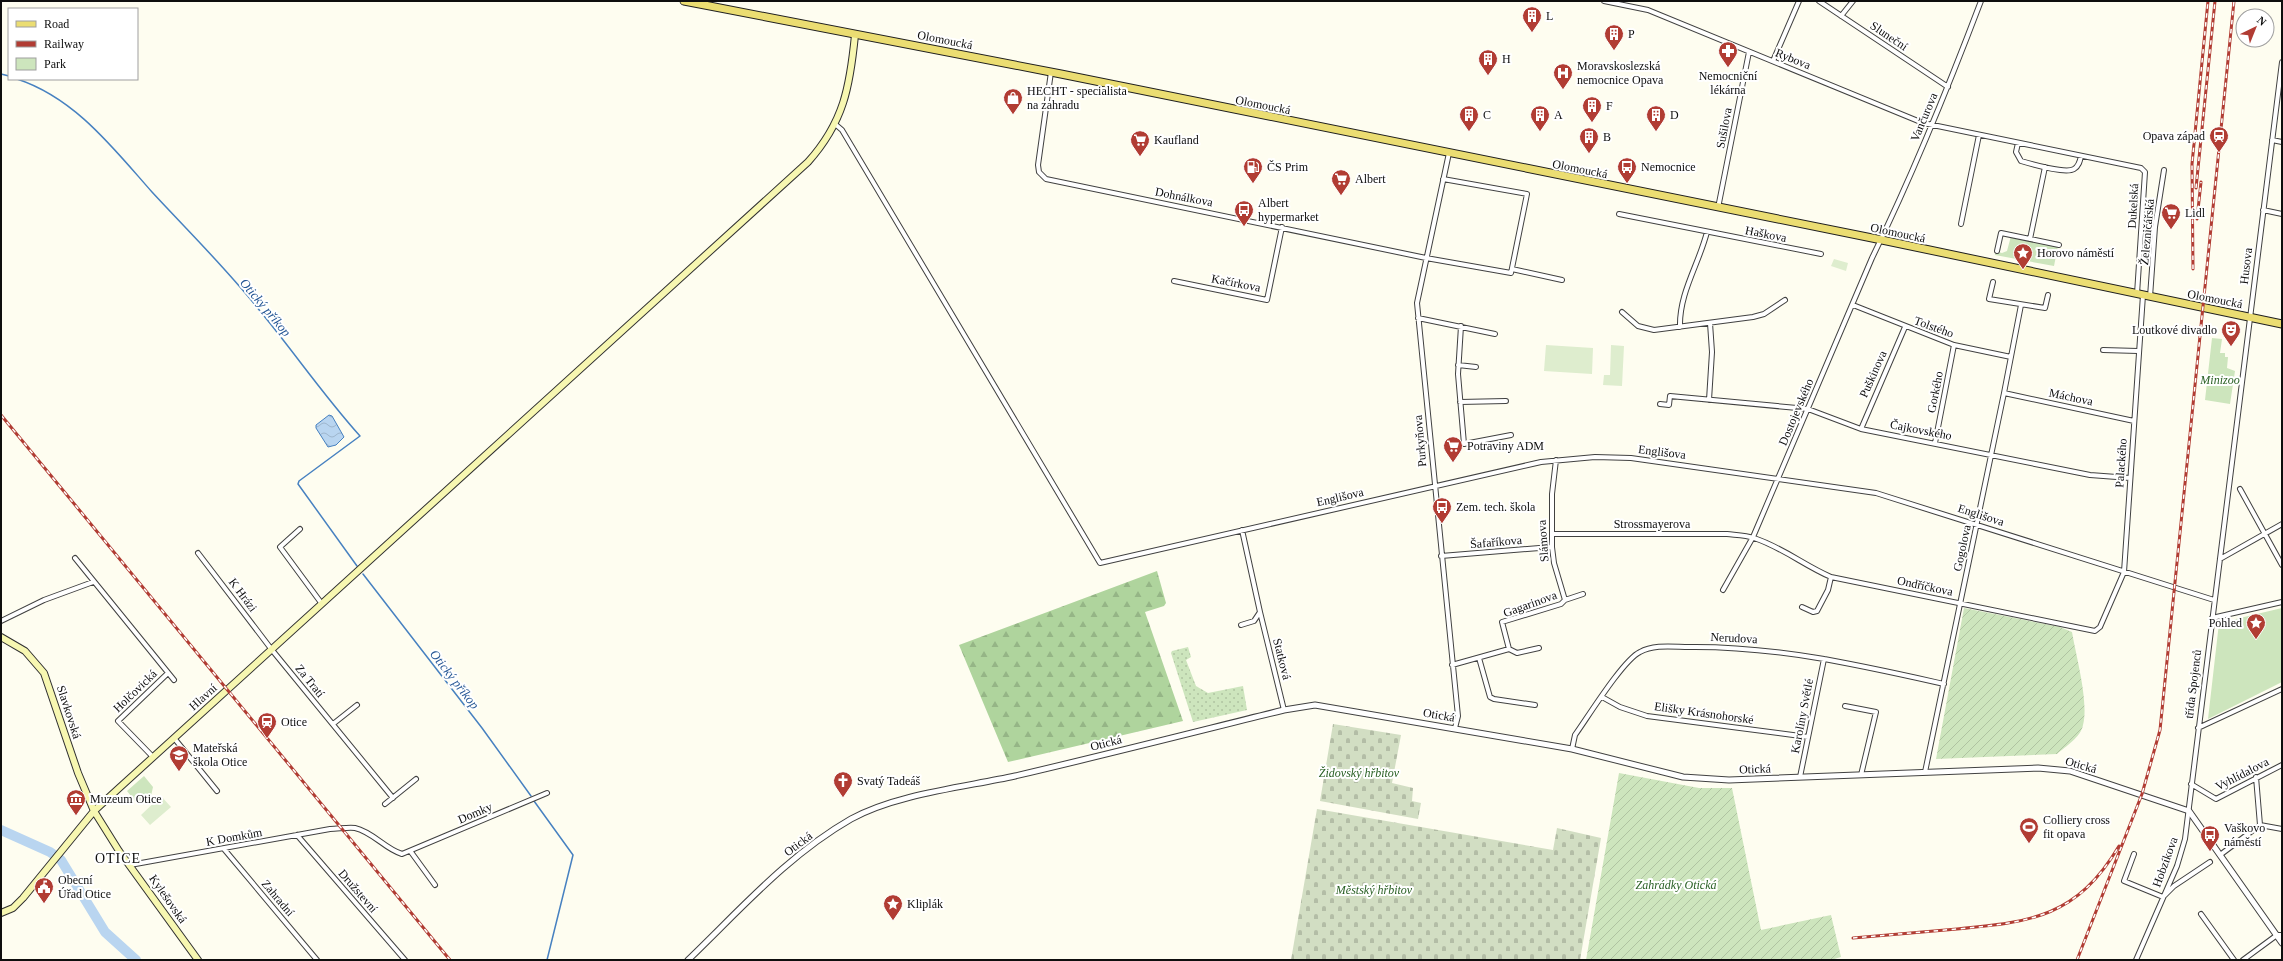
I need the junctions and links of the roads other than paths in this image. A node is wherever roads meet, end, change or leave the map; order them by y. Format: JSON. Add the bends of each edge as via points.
{"nodes":[{"id":1,"x":684,"y":1,"type":"edge"},
{"id":2,"x":1604,"y":1,"type":"edge"},
{"id":3,"x":1799,"y":1,"type":"edge"},
{"id":4,"x":1818,"y":1,"type":"edge"},
{"id":5,"x":1854,"y":1,"type":"edge"},
{"id":6,"x":1981,"y":1,"type":"edge"},
{"id":7,"x":1841,"y":16,"type":"junction"},
{"id":8,"x":855,"y":35,"type":"junction"},
{"id":9,"x":1750,"y":52,"type":"junction"},
{"id":10,"x":1773,"y":61,"type":"junction"},
{"id":11,"x":2282,"y":62,"type":"edge"},
{"id":12,"x":1051,"y":72,"type":"junction"},
{"id":13,"x":1948,"y":87,"type":"junction"},
{"id":14,"x":835,"y":124,"type":"junction"},
{"id":15,"x":1931,"y":125,"type":"junction"},
{"id":16,"x":1979,"y":135,"type":"junction"},
{"id":17,"x":2272,"y":140,"type":"junction"},
{"id":18,"x":2282,"y":142,"type":"edge"},
{"id":19,"x":2018,"y":143,"type":"junction"},
{"id":20,"x":1449,"y":153,"type":"junction"},
{"id":21,"x":2081,"y":156,"type":"junction"},
{"id":22,"x":2045,"y":167,"type":"junction"},
{"id":23,"x":2141,"y":168,"type":"joint"},
{"id":24,"x":2164,"y":170,"type":"dead end"},
{"id":25,"x":1443,"y":179,"type":"junction"},
{"id":26,"x":1718,"y":208,"type":"junction"},
{"id":27,"x":2263,"y":210,"type":"junction"},
{"id":28,"x":1619,"y":214,"type":"dead end"},
{"id":29,"x":2282,"y":214,"type":"edge"},
{"id":30,"x":1961,"y":224,"type":"dead end"},
{"id":31,"x":1282,"y":227,"type":"junction"},
{"id":32,"x":1707,"y":232,"type":"junction"},
{"id":33,"x":2030,"y":239,"type":"junction"},
{"id":34,"x":1882,"y":240,"type":"junction"},
{"id":35,"x":2059,"y":245,"type":"dead end"},
{"id":36,"x":1997,"y":251,"type":"dead end"},
{"id":37,"x":1821,"y":254,"type":"dead end"},
{"id":38,"x":1426,"y":258,"type":"junction"},
{"id":39,"x":1512,"y":268,"type":"junction"},
{"id":40,"x":1562,"y":280,"type":"dead end"},
{"id":41,"x":1174,"y":281,"type":"dead end"},
{"id":42,"x":1993,"y":282,"type":"dead end"},
{"id":43,"x":2048,"y":295,"type":"dead end"},
{"id":44,"x":2144,"y":295,"type":"junction"},
{"id":45,"x":1785,"y":300,"type":"dead end"},
{"id":46,"x":1853,"y":305,"type":"junction"},
{"id":47,"x":2021,"y":305,"type":"junction"},
{"id":48,"x":1622,"y":312,"type":"dead end"},
{"id":49,"x":2250,"y":317,"type":"junction"},
{"id":50,"x":1418,"y":318,"type":"junction"},
{"id":51,"x":1710,"y":323,"type":"junction"},
{"id":52,"x":2282,"y":324,"type":"edge"},
{"id":53,"x":1461,"y":326,"type":"junction"},
{"id":54,"x":1680,"y":327,"type":"junction"},
{"id":55,"x":1905,"y":327,"type":"junction"},
{"id":56,"x":1495,"y":334,"type":"dead end"},
{"id":57,"x":1954,"y":345,"type":"junction"},
{"id":58,"x":2103,"y":350,"type":"dead end"},
{"id":59,"x":2138,"y":351,"type":"junction"},
{"id":60,"x":2011,"y":357,"type":"junction"},
{"id":61,"x":1458,"y":365,"type":"junction"},
{"id":62,"x":1476,"y":367,"type":"dead end"},
{"id":63,"x":2004,"y":393,"type":"junction"},
{"id":64,"x":1709,"y":400,"type":"junction"},
{"id":65,"x":1506,"y":401,"type":"dead end"},
{"id":66,"x":1460,"y":402,"type":"junction"},
{"id":67,"x":1660,"y":404,"type":"dead end"},
{"id":68,"x":1808,"y":409,"type":"junction"},
{"id":69,"x":2134,"y":421,"type":"junction"},
{"id":70,"x":1860,"y":428,"type":"junction"},
{"id":71,"x":1511,"y":435,"type":"dead end"},
{"id":72,"x":1935,"y":443,"type":"junction"},
{"id":73,"x":1991,"y":454,"type":"junction"},
{"id":74,"x":1556,"y":460,"type":"junction"},
{"id":75,"x":2130,"y":478,"type":"junction"},
{"id":76,"x":1778,"y":479,"type":"junction"},
{"id":77,"x":1434,"y":486,"type":"junction"},
{"id":78,"x":2240,"y":489,"type":"dead end"},
{"id":79,"x":1977,"y":524,"type":"junction"},
{"id":80,"x":2282,"y":524,"type":"edge"},
{"id":81,"x":300,"y":529,"type":"dead end"},
{"id":82,"x":1242,"y":530,"type":"junction"},
{"id":83,"x":1552,"y":534,"type":"junction"},
{"id":84,"x":2264,"y":534,"type":"junction"},
{"id":85,"x":1753,"y":537,"type":"junction"},
{"id":86,"x":1552,"y":547,"type":"junction"},
{"id":87,"x":198,"y":553,"type":"dead end"},
{"id":88,"x":1441,"y":556,"type":"junction"},
{"id":89,"x":75,"y":558,"type":"dead end"},
{"id":90,"x":2220,"y":559,"type":"junction"},
{"id":91,"x":2282,"y":565,"type":"edge"},
{"id":92,"x":2124,"y":572,"type":"junction"},
{"id":93,"x":1832,"y":577,"type":"junction"},
{"id":94,"x":94,"y":582,"type":"junction"},
{"id":95,"x":1723,"y":590,"type":"dead end"},
{"id":96,"x":1583,"y":594,"type":"dead end"},
{"id":97,"x":1565,"y":600,"type":"junction"},
{"id":98,"x":2214,"y":600,"type":"junction"},
{"id":99,"x":2282,"y":602,"type":"edge"},
{"id":100,"x":1960,"y":603,"type":"junction"},
{"id":101,"x":322,"y":604,"type":"junction"},
{"id":102,"x":1802,"y":607,"type":"dead end"},
{"id":103,"x":1260,"y":612,"type":"junction"},
{"id":104,"x":2212,"y":618,"type":"junction"},
{"id":105,"x":1,"y":621,"type":"edge"},
{"id":106,"x":1241,"y":626,"type":"dead end"},
{"id":107,"x":2100,"y":627,"type":"joint"},
{"id":108,"x":1,"y":637,"type":"edge"},
{"id":109,"x":1539,"y":648,"type":"dead end"},
{"id":110,"x":1509,"y":649,"type":"junction"},
{"id":111,"x":272,"y":650,"type":"junction"},
{"id":112,"x":1479,"y":658,"type":"junction"},
{"id":113,"x":1824,"y":659,"type":"junction"},
{"id":114,"x":1452,"y":665,"type":"junction"},
{"id":115,"x":168,"y":673,"type":"junction"},
{"id":116,"x":174,"y":680,"type":"dead end"},
{"id":117,"x":1944,"y":684,"type":"junction"},
{"id":118,"x":2282,"y":689,"type":"edge"},
{"id":119,"x":1602,"y":697,"type":"junction"},
{"id":120,"x":357,"y":705,"type":"dead end"},
{"id":121,"x":1535,"y":705,"type":"dead end"},
{"id":122,"x":1845,"y":706,"type":"dead end"},
{"id":123,"x":1284,"y":710,"type":"junction"},
{"id":124,"x":333,"y":724,"type":"junction"},
{"id":125,"x":1455,"y":728,"type":"junction"},
{"id":126,"x":2198,"y":728,"type":"junction"},
{"id":127,"x":1808,"y":737,"type":"junction"},
{"id":128,"x":174,"y":738,"type":"junction"},
{"id":129,"x":1572,"y":749,"type":"junction"},
{"id":130,"x":153,"y":757,"type":"junction"},
{"id":131,"x":2282,"y":765,"type":"edge"},
{"id":132,"x":1926,"y":772,"type":"junction"},
{"id":133,"x":1861,"y":775,"type":"junction"},
{"id":134,"x":1800,"y":777,"type":"junction"},
{"id":135,"x":2256,"y":777,"type":"junction"},
{"id":136,"x":416,"y":779,"type":"dead end"},
{"id":137,"x":2191,"y":784,"type":"junction"},
{"id":138,"x":217,"y":791,"type":"dead end"},
{"id":139,"x":548,"y":793,"type":"dead end"},
{"id":140,"x":393,"y":798,"type":"junction"},
{"id":141,"x":385,"y":804,"type":"dead end"},
{"id":142,"x":94,"y":811,"type":"junction"},
{"id":143,"x":2189,"y":811,"type":"junction"},
{"id":144,"x":2260,"y":825,"type":"junction"},
{"id":145,"x":2282,"y":829,"type":"edge"},
{"id":146,"x":297,"y":835,"type":"junction"},
{"id":147,"x":224,"y":849,"type":"junction"},
{"id":148,"x":411,"y":852,"type":"junction"},
{"id":149,"x":2134,"y":854,"type":"dead end"},
{"id":150,"x":2220,"y":855,"type":"junction"},
{"id":151,"x":2210,"y":862,"type":"dead end"},
{"id":152,"x":130,"y":865,"type":"junction"},
{"id":153,"x":435,"y":885,"type":"dead end"},
{"id":154,"x":2163,"y":897,"type":"junction"},
{"id":155,"x":1,"y":913,"type":"edge"},
{"id":156,"x":2201,"y":914,"type":"dead end"},
{"id":157,"x":2279,"y":935,"type":"edge"},
{"id":158,"x":2282,"y":943,"type":"edge"},
{"id":159,"x":198,"y":960,"type":"edge"},
{"id":160,"x":317,"y":960,"type":"edge"},
{"id":161,"x":405,"y":960,"type":"edge"},
{"id":162,"x":688,"y":960,"type":"edge"},
{"id":163,"x":2136,"y":960,"type":"edge"},
{"id":164,"x":2234,"y":960,"type":"edge"},
{"id":165,"x":2243,"y":960,"type":"edge"}],
"edges":[{"from":1,"to":8,"type":"main road","name":"Olomoucká"},
{"from":2,"to":9,"type":"street","name":"Rybova","via":[[1648,10]]},
{"from":3,"to":10,"type":"street"},
{"from":4,"to":7,"type":"street","name":"Sluneční"},
{"from":5,"to":7,"type":"street"},
{"from":6,"to":13,"type":"street","name":"Vančurova"},
{"from":7,"to":13,"type":"street","name":"Sluneční"},
{"from":8,"to":12,"type":"main road","name":"Olomoucká"},
{"from":8,"to":14,"type":"main road","name":"Hlavní","via":[[848,90]]},
{"from":9,"to":10,"type":"street","name":"Rybova"},
{"from":9,"to":26,"type":"street","name":"Sušilova"},
{"from":10,"to":15,"type":"street","name":"Rybova"},
{"from":11,"to":17,"type":"street","name":"Husova"},
{"from":12,"to":20,"type":"main road","name":"Olomoucká"},
{"from":12,"to":31,"type":"street","name":"Dohnálkova","via":[[1038,165],[1043,178]]},
{"from":13,"to":15,"type":"street","name":"Vančurova"},
{"from":14,"to":82,"type":"street","name":"Englišova","via":[[842,130],[1100,562]]},
{"from":14,"to":101,"type":"main road","name":"Hlavní","via":[[821,147],[802,169]]},
{"from":15,"to":16,"type":"street","name":"Rybova"},
{"from":15,"to":34,"type":"street","name":"Vančurova"},
{"from":16,"to":19,"type":"street","name":"Rybova"},
{"from":16,"to":30,"type":"street"},
{"from":17,"to":18,"type":"street"},
{"from":17,"to":27,"type":"street","name":"Husova"},
{"from":19,"to":21,"type":"street","name":"Rybova"},
{"from":19,"to":22,"type":"street","via":[[2016,152],[2021,162]]},
{"from":20,"to":25,"type":"street","name":"Purkyňova"},
{"from":20,"to":26,"type":"main road","name":"Olomoucká"},
{"from":21,"to":22,"type":"street","via":[[2078,166],[2073,170]]},
{"from":21,"to":23,"type":"street","name":"Rybova"},
{"from":22,"to":33,"type":"street"},
{"from":23,"to":44,"type":"street","name":"Dukelská","via":[[2145,172]]},
{"from":24,"to":44,"type":"street","name":"Železničářská"},
{"from":25,"to":38,"type":"street","name":"Purkyňova"},
{"from":25,"to":39,"type":"street","via":[[1527,194]]},
{"from":26,"to":34,"type":"main road","name":"Olomoucká"},
{"from":27,"to":29,"type":"street"},
{"from":27,"to":49,"type":"street","name":"Husova"},
{"from":28,"to":32,"type":"street","name":"Haškova"},
{"from":31,"to":38,"type":"street","name":"Dohnálkova"},
{"from":31,"to":41,"type":"street","name":"Kačírkova","via":[[1267,300]]},
{"from":32,"to":37,"type":"street","name":"Haškova"},
{"from":32,"to":54,"type":"street","via":[[1691,274]]},
{"from":33,"to":35,"type":"street"},
{"from":33,"to":36,"type":"street","via":[[2001,233]]},
{"from":34,"to":44,"type":"main road","name":"Olomoucká"},
{"from":34,"to":46,"type":"street","name":"Dostojevského"},
{"from":38,"to":39,"type":"street","via":[[1511,273]]},
{"from":38,"to":50,"type":"street","name":"Purkyňova","via":[[1417,303]]},
{"from":39,"to":40,"type":"street"},
{"from":42,"to":47,"type":"street","via":[[1989,299]]},
{"from":43,"to":47,"type":"street","via":[[2045,308]]},
{"from":44,"to":49,"type":"main road","name":"Olomoucká"},
{"from":44,"to":59,"type":"street","name":"Palackého"},
{"from":45,"to":51,"type":"street","via":[[1764,314]]},
{"from":46,"to":55,"type":"street","name":"Tolstého"},
{"from":46,"to":68,"type":"street","name":"Dostojevského"},
{"from":47,"to":60,"type":"street","name":"Gogolova"},
{"from":48,"to":54,"type":"street","via":[[1644,329]]},
{"from":49,"to":52,"type":"main road","name":"Olomoucká"},
{"from":49,"to":90,"type":"street","name":"Husova"},
{"from":50,"to":53,"type":"street"},
{"from":50,"to":77,"type":"street","name":"Purkyňova"},
{"from":51,"to":54,"type":"street"},
{"from":51,"to":64,"type":"street","via":[[1712,352]]},
{"from":53,"to":56,"type":"street"},
{"from":53,"to":61,"type":"street"},
{"from":55,"to":57,"type":"street","name":"Tolstého"},
{"from":55,"to":70,"type":"street","name":"Puškinova"},
{"from":57,"to":60,"type":"street","name":"Tolstého"},
{"from":57,"to":72,"type":"street","name":"Gorkého"},
{"from":58,"to":59,"type":"street"},
{"from":59,"to":69,"type":"street","name":"Palackého"},
{"from":60,"to":63,"type":"street","name":"Gogolova"},
{"from":61,"to":62,"type":"street"},
{"from":61,"to":66,"type":"street"},
{"from":63,"to":69,"type":"street","name":"Máchova"},
{"from":63,"to":73,"type":"street","name":"Gogolova"},
{"from":64,"to":67,"type":"street","name":"Čajkovského","via":[[1670,396],[1669,405]]},
{"from":64,"to":68,"type":"street","name":"Čajkovského"},
{"from":65,"to":66,"type":"street"},
{"from":66,"to":71,"type":"street","via":[[1464,444]]},
{"from":68,"to":70,"type":"street","name":"Čajkovského"},
{"from":68,"to":76,"type":"street","name":"Dostojevského"},
{"from":69,"to":75,"type":"street","name":"Palackého"},
{"from":70,"to":72,"type":"street","name":"Čajkovského"},
{"from":72,"to":73,"type":"street","name":"Čajkovského"},
{"from":73,"to":75,"type":"street","name":"Čajkovského","via":[[2090,475]]},
{"from":73,"to":79,"type":"street","name":"Gogolova"},
{"from":74,"to":76,"type":"street","name":"Englišova","via":[[1631,458]]},
{"from":74,"to":77,"type":"street","name":"Englišova"},
{"from":74,"to":83,"type":"street","name":"Slámova"},
{"from":75,"to":92,"type":"street","name":"Palackého"},
{"from":76,"to":79,"type":"street","name":"Englišova","via":[[1876,493]]},
{"from":76,"to":85,"type":"street","name":"Dostojevského"},
{"from":77,"to":82,"type":"street","name":"Englišova"},
{"from":77,"to":88,"type":"street","name":"Purkyňova"},
{"from":78,"to":84,"type":"street"},
{"from":79,"to":92,"type":"street","name":"Englišova"},
{"from":79,"to":100,"type":"street","name":"Gogolova"},
{"from":80,"to":84,"type":"street"},
{"from":81,"to":101,"type":"street","via":[[280,547]]},
{"from":82,"to":103,"type":"street"},
{"from":83,"to":85,"type":"street","name":"Strossmayerova","via":[[1727,534]]},
{"from":83,"to":86,"type":"street","name":"Slámova"},
{"from":84,"to":90,"type":"street"},
{"from":84,"to":91,"type":"street"},
{"from":85,"to":93,"type":"street","name":"Ondříčkova"},
{"from":85,"to":95,"type":"street","name":"Dostojevského"},
{"from":86,"to":88,"type":"street","name":"Šafaříkova"},
{"from":86,"to":97,"type":"street","name":"Slámova"},
{"from":87,"to":111,"type":"street","name":"K Hrázi"},
{"from":88,"to":114,"type":"street","name":"Purkyňova"},
{"from":89,"to":94,"type":"street","name":"Holčovická"},
{"from":90,"to":98,"type":"street","name":"třída Spojenců"},
{"from":92,"to":98,"type":"street","name":"Englišova"},
{"from":92,"to":107,"type":"street","name":"Palackého"},
{"from":93,"to":100,"type":"street","name":"Ondříčkova"},
{"from":93,"to":102,"type":"street","via":[[1817,611]]},
{"from":94,"to":105,"type":"street","via":[[44,600]]},
{"from":94,"to":115,"type":"street","name":"Holčovická"},
{"from":96,"to":97,"type":"street"},
{"from":97,"to":110,"type":"street","name":"Gagarinova","via":[[1561,604],[1502,622]]},
{"from":98,"to":104,"type":"street","name":"třída Spojenců"},
{"from":99,"to":104,"type":"street"},
{"from":100,"to":107,"type":"street","name":"Ondříčkova","via":[[2094,631]]},
{"from":100,"to":117,"type":"street","name":"Gogolova"},
{"from":101,"to":111,"type":"main road","name":"Hlavní"},
{"from":103,"to":106,"type":"street","via":[[1254,621]]},
{"from":103,"to":123,"type":"street","name":"Statková"},
{"from":104,"to":126,"type":"street","name":"třída Spojenců"},
{"from":108,"to":142,"type":"main road","name":"Slavkovská","via":[[25,651],[44,673],[78,773]]},
{"from":109,"to":110,"type":"street","via":[[1518,653]]},
{"from":110,"to":112,"type":"street"},
{"from":111,"to":124,"type":"street","name":"Za Tratí"},
{"from":111,"to":128,"type":"main road","name":"Hlavní"},
{"from":112,"to":114,"type":"street"},
{"from":112,"to":121,"type":"street","via":[[1490,697]]},
{"from":113,"to":117,"type":"street","name":"Nerudova"},
{"from":113,"to":119,"type":"street","name":"Nerudova","via":[[1788,652],[1724,646],[1659,647],[1640,652],[1625,666]]},
{"from":113,"to":127,"type":"street","name":"Karolíny Světlé"},
{"from":114,"to":125,"type":"street","name":"Purkyňova","via":[[1458,716]]},
{"from":115,"to":116,"type":"street","name":"Holčovická"},
{"from":115,"to":130,"type":"street","name":"Holčovická","via":[[118,721]]},
{"from":117,"to":132,"type":"street","name":"Gogolova"},
{"from":118,"to":126,"type":"street"},
{"from":119,"to":127,"type":"street","name":"Elišky Krásnohorské","via":[[1620,706],[1655,716]]},
{"from":119,"to":129,"type":"street","name":"Nerudova","via":[[1575,735]]},
{"from":120,"to":124,"type":"street"},
{"from":122,"to":133,"type":"street","via":[[1876,712]]},
{"from":123,"to":125,"type":"street","name":"Otická","via":[[1324,706]]},
{"from":123,"to":162,"type":"street","name":"Otická","via":[[1016,776],[906,799],[866,812],[851,819],[794,857]]},
{"from":124,"to":140,"type":"street","name":"Za Tratí"},
{"from":125,"to":129,"type":"street","name":"Otická"},
{"from":126,"to":137,"type":"street","name":"třída Spojenců"},
{"from":127,"to":134,"type":"street","name":"Karolíny Světlé"},
{"from":128,"to":130,"type":"main road","name":"Hlavní"},
{"from":128,"to":138,"type":"street"},
{"from":129,"to":134,"type":"street","name":"Otická","via":[[1687,778],[1729,780]]},
{"from":130,"to":142,"type":"main road","name":"Hlavní"},
{"from":131,"to":135,"type":"street","name":"Vyhlídalova"},
{"from":132,"to":133,"type":"street","name":"Otická"},
{"from":132,"to":143,"type":"street","name":"Otická","via":[[2055,768]]},
{"from":133,"to":134,"type":"street","name":"Otická"},
{"from":135,"to":137,"type":"street","name":"Vyhlídalova","via":[[2216,799]]},
{"from":135,"to":144,"type":"street"},
{"from":136,"to":140,"type":"street"},
{"from":137,"to":143,"type":"street","name":"třída Spojenců"},
{"from":139,"to":148,"type":"street","name":"Domky"},
{"from":140,"to":141,"type":"street"},
{"from":142,"to":152,"type":"main road","name":"Kylešovská"},
{"from":142,"to":155,"type":"main road","name":"Hlavní","via":[[19,903]]},
{"from":143,"to":150,"type":"street"},
{"from":143,"to":154,"type":"street","name":"Hobzíkova","via":[[2182,851]]},
{"from":144,"to":145,"type":"street"},
{"from":144,"to":150,"type":"street"},
{"from":146,"to":147,"type":"street","name":"K Domkům"},
{"from":146,"to":148,"type":"street","name":"K Domkům","via":[[354,828],[402,854]]},
{"from":146,"to":161,"type":"street","name":"Družstevní"},
{"from":147,"to":152,"type":"street","name":"K Domkům"},
{"from":147,"to":160,"type":"street","name":"Zahradní"},
{"from":148,"to":153,"type":"street"},
{"from":149,"to":154,"type":"street","via":[[2124,881]]},
{"from":150,"to":157,"type":"street"},
{"from":151,"to":154,"type":"street","name":"Hobzíkova","via":[[2174,886]]},
{"from":152,"to":159,"type":"main road","name":"Kylešovská"},
{"from":154,"to":163,"type":"street","name":"Hobzíkova"},
{"from":156,"to":164,"type":"street"},
{"from":157,"to":158,"type":"street"},
{"from":157,"to":165,"type":"street"}]}
